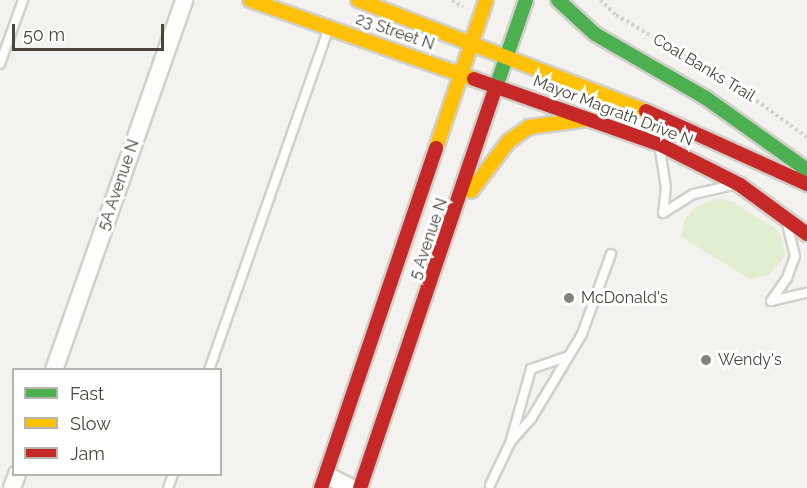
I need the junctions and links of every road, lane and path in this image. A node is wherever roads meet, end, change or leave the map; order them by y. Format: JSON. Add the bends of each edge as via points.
{"nodes":[{"id":1,"x":23,"y":0,"type":"edge"},
{"id":2,"x":184,"y":0,"type":"edge"},
{"id":3,"x":250,"y":0,"type":"edge"},
{"id":4,"x":358,"y":0,"type":"edge"},
{"id":5,"x":486,"y":0,"type":"edge"},
{"id":6,"x":526,"y":0,"type":"edge"},
{"id":7,"x":558,"y":0,"type":"edge"},
{"id":8,"x":600,"y":0,"type":"edge"},
{"id":9,"x":329,"y":27,"type":"junction"},
{"id":10,"x":472,"y":41,"type":"junction"},
{"id":11,"x":509,"y":55,"type":"junction"},
{"id":12,"x":0,"y":64,"type":"edge"},
{"id":13,"x":461,"y":72,"type":"junction"},
{"id":14,"x":498,"y":85,"type":"junction"},
{"id":15,"x":594,"y":119,"type":"junction"},
{"id":16,"x":807,"y":137,"type":"edge"},
{"id":17,"x":659,"y":144,"type":"junction"},
{"id":18,"x":807,"y":170,"type":"edge"},
{"id":19,"x":807,"y":184,"type":"edge"},
{"id":20,"x":740,"y":185,"type":"junction"},
{"id":21,"x":785,"y":218,"type":"junction"},
{"id":22,"x":452,"y":223,"type":"junction"},
{"id":23,"x":807,"y":234,"type":"edge"},
{"id":24,"x":611,"y":254,"type":"dead end"},
{"id":25,"x":807,"y":293,"type":"edge"},
{"id":26,"x":568,"y":356,"type":"junction"},
{"id":27,"x":54,"y":368,"type":"edge"},
{"id":28,"x":210,"y":368,"type":"edge"},
{"id":29,"x":511,"y":441,"type":"junction"},
{"id":30,"x":324,"y":481,"type":"edge"},
{"id":31,"x":490,"y":485,"type":"dead end"},
{"id":32,"x":352,"y":488,"type":"edge"},
{"id":33,"x":360,"y":488,"type":"edge"}],
"edges":[{"from":1,"to":12,"type":"lane"},
{"from":2,"to":27,"type":"street","name":"5A Avenue N"},
{"from":3,"to":9,"type":"main road","name":"23 Street N"},
{"from":4,"to":10,"type":"main road","name":"23 Street N"},
{"from":5,"to":10,"type":"main road","name":"5 Avenue N"},
{"from":6,"to":11,"type":"main road","name":"5 Avenue N"},
{"from":7,"to":18,"type":"main road","via":[[595,34],[706,98]]},
{"from":8,"to":16,"type":"path","name":"Coal Banks Trail","via":[[616,15],[732,83]]},
{"from":9,"to":13,"type":"main road","name":"23 Street N"},
{"from":9,"to":28,"type":"lane"},
{"from":10,"to":11,"type":"main road","name":"Mayor Magrath Drive N"},
{"from":10,"to":13,"type":"main road","name":"5 Avenue N"},
{"from":11,"to":14,"type":"main road","name":"5 Avenue N"},
{"from":11,"to":19,"type":"main road","name":"Mayor Magrath Drive N","via":[[735,148]]},
{"from":13,"to":14,"type":"main road","name":"Mayor Magrath Drive N"},
{"from":13,"to":30,"type":"main road","name":"5 Avenue N"},
{"from":14,"to":15,"type":"main road","name":"Mayor Magrath Drive N"},
{"from":14,"to":22,"type":"main road","name":"5 Avenue N"},
{"from":15,"to":17,"type":"main road","name":"Mayor Magrath Drive N"},
{"from":15,"to":22,"type":"main road","via":[[529,127],[511,139],[481,174]]},
{"from":17,"to":20,"type":"main road","name":"Mayor Magrath Drive N"},
{"from":17,"to":20,"type":"lane","via":[[665,168],[663,213],[694,194]]},
{"from":20,"to":21,"type":"main road","name":"Mayor Magrath Drive N"},
{"from":21,"to":23,"type":"main road","name":"Mayor Magrath Drive N"},
{"from":21,"to":25,"type":"lane","via":[[795,256],[787,279],[771,301]]},
{"from":22,"to":33,"type":"main road","name":"5 Avenue N"},
{"from":24,"to":26,"type":"lane","via":[[582,334]]},
{"from":26,"to":29,"type":"lane","via":[[531,419]]},
{"from":26,"to":29,"type":"lane","via":[[531,369]]},
{"from":29,"to":31,"type":"lane"},
{"from":30,"to":32,"type":"street"}]}
